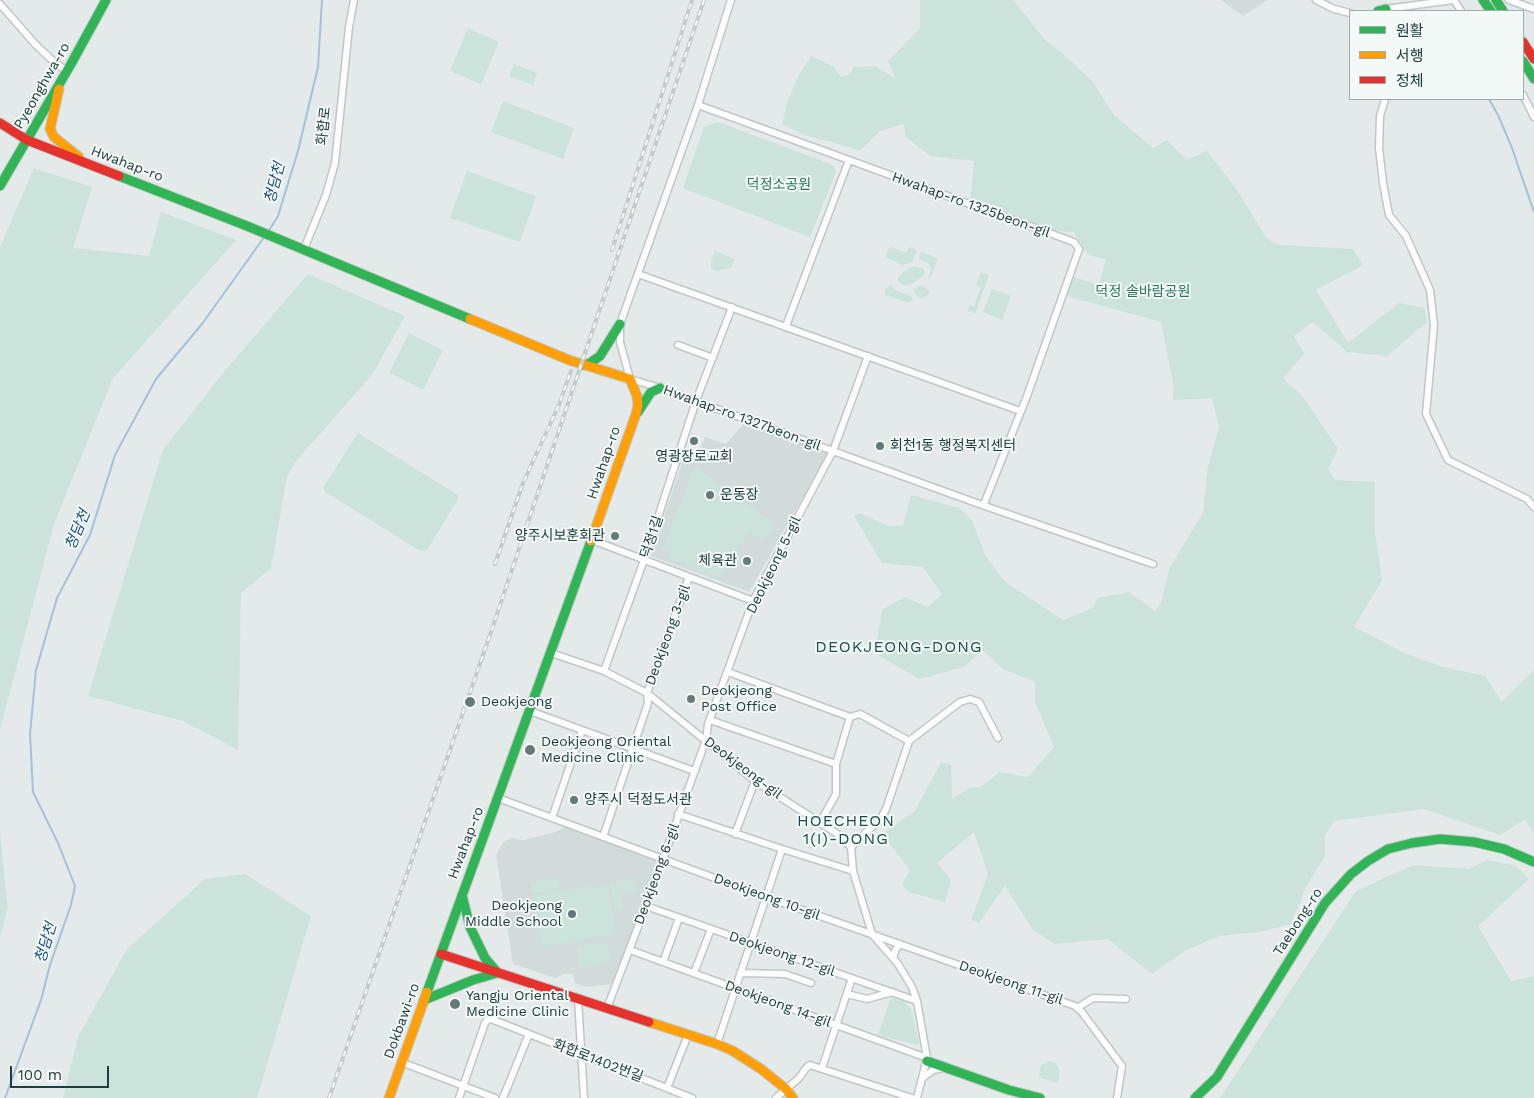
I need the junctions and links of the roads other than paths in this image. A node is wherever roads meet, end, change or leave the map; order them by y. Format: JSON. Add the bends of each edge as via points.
{"nodes":[{"id":1,"x":106,"y":0,"type":"edge"},
{"id":2,"x":354,"y":0,"type":"edge"},
{"id":3,"x":731,"y":0,"type":"edge"},
{"id":4,"x":1316,"y":0,"type":"edge"},
{"id":5,"x":1454,"y":0,"type":"edge"},
{"id":6,"x":1509,"y":0,"type":"edge"},
{"id":7,"x":1449,"y":1,"type":"edge"},
{"id":8,"x":0,"y":4,"type":"edge"},
{"id":9,"x":1534,"y":9,"type":"edge"},
{"id":10,"x":1386,"y":10,"type":"edge"},
{"id":11,"x":1349,"y":13,"type":"edge"},
{"id":12,"x":1524,"y":44,"type":"edge"},
{"id":13,"x":1534,"y":59,"type":"edge"},
{"id":14,"x":1524,"y":63,"type":"edge"},
{"id":15,"x":67,"y":71,"type":"junction"},
{"id":16,"x":1534,"y":79,"type":"edge"},
{"id":17,"x":60,"y":83,"type":"junction"},
{"id":18,"x":1524,"y":97,"type":"edge"},
{"id":19,"x":1385,"y":100,"type":"edge"},
{"id":20,"x":698,"y":105,"type":"junction"},
{"id":21,"x":1534,"y":117,"type":"edge"},
{"id":22,"x":0,"y":123,"type":"edge"},
{"id":23,"x":27,"y":140,"type":"junction"},
{"id":24,"x":849,"y":160,"type":"junction"},
{"id":25,"x":89,"y":164,"type":"junction"},
{"id":26,"x":0,"y":186,"type":"edge"},
{"id":27,"x":304,"y":249,"type":"junction"},
{"id":28,"x":638,"y":274,"type":"junction"},
{"id":29,"x":732,"y":307,"type":"junction"},
{"id":30,"x":620,"y":324,"type":"junction"},
{"id":31,"x":786,"y":326,"type":"junction"},
{"id":32,"x":678,"y":345,"type":"dead end"},
{"id":33,"x":868,"y":356,"type":"junction"},
{"id":34,"x":713,"y":358,"type":"junction"},
{"id":35,"x":588,"y":366,"type":"junction"},
{"id":36,"x":630,"y":379,"type":"junction"},
{"id":37,"x":656,"y":387,"type":"junction"},
{"id":38,"x":696,"y":401,"type":"junction"},
{"id":39,"x":1020,"y":411,"type":"junction"},
{"id":40,"x":634,"y":419,"type":"junction"},
{"id":41,"x":833,"y":451,"type":"junction"},
{"id":42,"x":982,"y":505,"type":"junction"},
{"id":43,"x":1534,"y":507,"type":"edge"},
{"id":44,"x":592,"y":540,"type":"junction"},
{"id":45,"x":644,"y":560,"type":"junction"},
{"id":46,"x":1153,"y":564,"type":"dead end"},
{"id":47,"x":689,"y":577,"type":"junction"},
{"id":48,"x":753,"y":601,"type":"junction"},
{"id":49,"x":551,"y":653,"type":"junction"},
{"id":50,"x":604,"y":671,"type":"junction"},
{"id":51,"x":728,"y":672,"type":"junction"},
{"id":52,"x":647,"y":693,"type":"junction"},
{"id":53,"x":530,"y":711,"type":"junction"},
{"id":54,"x":850,"y":717,"type":"junction"},
{"id":55,"x":710,"y":720,"type":"junction"},
{"id":56,"x":582,"y":730,"type":"junction"},
{"id":57,"x":998,"y":738,"type":"dead end"},
{"id":58,"x":706,"y":740,"type":"junction"},
{"id":59,"x":909,"y":741,"type":"junction"},
{"id":60,"x":632,"y":748,"type":"junction"},
{"id":61,"x":836,"y":764,"type":"junction"},
{"id":62,"x":694,"y":771,"type":"junction"},
{"id":63,"x":755,"y":781,"type":"junction"},
{"id":64,"x":498,"y":798,"type":"junction"},
{"id":65,"x":678,"y":814,"type":"junction"},
{"id":66,"x":552,"y":818,"type":"junction"},
{"id":67,"x":820,"y":823,"type":"junction"},
{"id":68,"x":734,"y":834,"type":"junction"},
{"id":69,"x":603,"y":837,"type":"junction"},
{"id":70,"x":852,"y":847,"type":"junction"},
{"id":71,"x":782,"y":849,"type":"junction"},
{"id":72,"x":663,"y":859,"type":"junction"},
{"id":73,"x":1534,"y":862,"type":"edge"},
{"id":74,"x":853,"y":871,"type":"junction"},
{"id":75,"x":462,"y":895,"type":"junction"},
{"id":76,"x":766,"y":896,"type":"junction"},
{"id":77,"x":646,"y":906,"type":"junction"},
{"id":78,"x":679,"y":918,"type":"junction"},
{"id":79,"x":711,"y":929,"type":"junction"},
{"id":80,"x":872,"y":934,"type":"junction"},
{"id":81,"x":750,"y":943,"type":"junction"},
{"id":82,"x":900,"y":944,"type":"junction"},
{"id":83,"x":630,"y":950,"type":"junction"},
{"id":84,"x":441,"y":954,"type":"junction"},
{"id":85,"x":893,"y":958,"type":"junction"},
{"id":86,"x":663,"y":962,"type":"junction"},
{"id":87,"x":497,"y":973,"type":"junction"},
{"id":88,"x":694,"y":973,"type":"junction"},
{"id":89,"x":740,"y":973,"type":"junction"},
{"id":90,"x":852,"y":978,"type":"junction"},
{"id":91,"x":811,"y":983,"type":"dead end"},
{"id":92,"x":734,"y":988,"type":"junction"},
{"id":93,"x":893,"y":992,"type":"junction"},
{"id":94,"x":847,"y":994,"type":"junction"},
{"id":95,"x":578,"y":998,"type":"junction"},
{"id":96,"x":1126,"y":999,"type":"dead end"},
{"id":97,"x":424,"y":1000,"type":"junction"},
{"id":98,"x":918,"y":1001,"type":"junction"},
{"id":99,"x":607,"y":1008,"type":"junction"},
{"id":100,"x":1077,"y":1008,"type":"junction"},
{"id":101,"x":837,"y":1025,"type":"junction"},
{"id":102,"x":529,"y":1034,"type":"junction"},
{"id":103,"x":688,"y":1035,"type":"junction"},
{"id":104,"x":717,"y":1044,"type":"junction"},
{"id":105,"x":926,"y":1049,"type":"junction"},
{"id":106,"x":581,"y":1055,"type":"junction"},
{"id":107,"x":927,"y":1059,"type":"junction"},
{"id":108,"x":401,"y":1062,"type":"junction"},
{"id":109,"x":822,"y":1068,"type":"junction"},
{"id":110,"x":946,"y":1068,"type":"junction"},
{"id":111,"x":923,"y":1078,"type":"junction"},
{"id":112,"x":464,"y":1086,"type":"junction"},
{"id":113,"x":667,"y":1088,"type":"junction"},
{"id":114,"x":786,"y":1089,"type":"junction"},
{"id":115,"x":389,"y":1098,"type":"edge"},
{"id":116,"x":459,"y":1098,"type":"edge"},
{"id":117,"x":495,"y":1098,"type":"edge"},
{"id":118,"x":503,"y":1098,"type":"edge"},
{"id":119,"x":584,"y":1098,"type":"edge"},
{"id":120,"x":692,"y":1098,"type":"edge"},
{"id":121,"x":776,"y":1098,"type":"edge"},
{"id":122,"x":793,"y":1098,"type":"edge"},
{"id":123,"x":912,"y":1098,"type":"edge"},
{"id":124,"x":918,"y":1098,"type":"edge"},
{"id":125,"x":1040,"y":1098,"type":"edge"},
{"id":126,"x":1117,"y":1098,"type":"edge"},
{"id":127,"x":1196,"y":1098,"type":"edge"}],
"edges":[{"from":1,"to":15,"type":"main road","name":"Pyeonghwa-ro"},
{"from":2,"to":27,"type":"street","name":"화합로","via":[[335,163],[326,196]]},
{"from":3,"to":20,"type":"street"},
{"from":4,"to":11,"type":"street"},
{"from":5,"to":7,"type":"street"},
{"from":6,"to":9,"type":"street"},
{"from":7,"to":10,"type":"street"},
{"from":8,"to":15,"type":"street","via":[[35,44]]},
{"from":12,"to":13,"type":"main road"},
{"from":14,"to":16,"type":"main road"},
{"from":15,"to":17,"type":"main road","name":"Pyeonghwa-ro"},
{"from":17,"to":23,"type":"main road","name":"Pyeonghwa-ro"},
{"from":17,"to":25,"type":"main road","via":[[50,129],[54,138]]},
{"from":18,"to":21,"type":"street"},
{"from":19,"to":43,"type":"street","via":[[1380,116],[1379,148],[1389,215],[1406,236],[1430,290],[1434,325],[1426,414],[1448,460],[1527,499]]},
{"from":20,"to":24,"type":"street","name":"Hwahap-ro 1325beon-gil"},
{"from":20,"to":28,"type":"street"},
{"from":22,"to":23,"type":"main road","name":"Hwahap-ro"},
{"from":23,"to":25,"type":"main road","name":"Hwahap-ro"},
{"from":23,"to":26,"type":"main road","name":"Pyeonghwa-ro"},
{"from":24,"to":31,"type":"street"},
{"from":24,"to":39,"type":"street","name":"Hwahap-ro 1325beon-gil","via":[[1078,245]]},
{"from":25,"to":27,"type":"main road","name":"Hwahap-ro"},
{"from":27,"to":35,"type":"main road"},
{"from":28,"to":29,"type":"street"},
{"from":28,"to":30,"type":"street"},
{"from":29,"to":31,"type":"street"},
{"from":29,"to":34,"type":"street"},
{"from":30,"to":35,"type":"main road","via":[[600,356]]},
{"from":30,"to":36,"type":"street","via":[[620,342]]},
{"from":31,"to":33,"type":"street"},
{"from":32,"to":34,"type":"street"},
{"from":33,"to":39,"type":"street"},
{"from":33,"to":41,"type":"street","name":"Hwahap-ro 1327beon-gil"},
{"from":34,"to":38,"type":"street"},
{"from":35,"to":36,"type":"main road"},
{"from":36,"to":37,"type":"street"},
{"from":36,"to":40,"type":"main road","name":"Hwahap-ro","via":[[638,399]]},
{"from":37,"to":38,"type":"street","name":"Hwahap-ro 1327beon-gil"},
{"from":37,"to":40,"type":"main road"},
{"from":38,"to":41,"type":"street","name":"Hwahap-ro 1327beon-gil"},
{"from":38,"to":45,"type":"street","name":"덕정1길"},
{"from":39,"to":42,"type":"street","via":[[986,502]]},
{"from":40,"to":44,"type":"main road","name":"Hwahap-ro"},
{"from":41,"to":42,"type":"street","name":"Hwahap-ro 1327beon-gil"},
{"from":41,"to":48,"type":"street","name":"Deokjeong 5-gil"},
{"from":42,"to":46,"type":"street","name":"Hwahap-ro 1327beon-gil"},
{"from":44,"to":45,"type":"street"},
{"from":44,"to":49,"type":"main road","name":"Hwahap-ro"},
{"from":45,"to":47,"type":"street"},
{"from":45,"to":50,"type":"street","name":"덕정1길"},
{"from":47,"to":48,"type":"street"},
{"from":47,"to":52,"type":"street","name":"Deokjeong 3-gil"},
{"from":48,"to":51,"type":"street","name":"Deokjeong 5-gil"},
{"from":49,"to":50,"type":"street","name":"Deokjeong-gil"},
{"from":49,"to":53,"type":"main road","name":"Hwahap-ro"},
{"from":50,"to":52,"type":"street","name":"Deokjeong-gil"},
{"from":51,"to":54,"type":"street"},
{"from":51,"to":55,"type":"street","name":"Deokjeong 5-gil"},
{"from":52,"to":58,"type":"street","name":"Deokjeong-gil"},
{"from":52,"to":60,"type":"street","name":"Deokjeong 3-gil","via":[[648,703]]},
{"from":53,"to":56,"type":"street"},
{"from":53,"to":64,"type":"main road","name":"Hwahap-ro"},
{"from":54,"to":59,"type":"street","via":[[860,714]]},
{"from":54,"to":61,"type":"street"},
{"from":55,"to":58,"type":"street","name":"Deokjeong 5-gil"},
{"from":55,"to":61,"type":"street"},
{"from":56,"to":60,"type":"street"},
{"from":56,"to":66,"type":"street"},
{"from":57,"to":59,"type":"street","via":[[979,702],[970,699],[960,702]]},
{"from":58,"to":62,"type":"street","name":"Deokjeong 6-gil"},
{"from":58,"to":63,"type":"street","name":"Deokjeong-gil"},
{"from":59,"to":70,"type":"street","via":[[886,809]]},
{"from":60,"to":62,"type":"street"},
{"from":60,"to":69,"type":"street","name":"Deokjeong 3-gil"},
{"from":61,"to":67,"type":"street","via":[[836,791]]},
{"from":62,"to":65,"type":"street","name":"Deokjeong 6-gil"},
{"from":63,"to":67,"type":"street","name":"Deokjeong-gil"},
{"from":63,"to":68,"type":"street"},
{"from":64,"to":66,"type":"street","name":"Deokjeong 10-gil"},
{"from":64,"to":75,"type":"main road","name":"Hwahap-ro"},
{"from":65,"to":68,"type":"street"},
{"from":65,"to":72,"type":"street","name":"Deokjeong 6-gil"},
{"from":66,"to":69,"type":"street","name":"Deokjeong 10-gil"},
{"from":67,"to":70,"type":"street","name":"Deokjeong-gil"},
{"from":68,"to":71,"type":"street"},
{"from":69,"to":72,"type":"street","name":"Deokjeong 10-gil"},
{"from":70,"to":74,"type":"street"},
{"from":71,"to":74,"type":"street"},
{"from":71,"to":76,"type":"street"},
{"from":72,"to":76,"type":"street","name":"Deokjeong 10-gil"},
{"from":72,"to":77,"type":"street","name":"Deokjeong 6-gil"},
{"from":73,"to":127,"type":"main road","name":"Taebong-ro","via":[[1504,849],[1440,839],[1388,849],[1368,862],[1351,874],[1324,903],[1216,1077]]},
{"from":74,"to":80,"type":"street"},
{"from":75,"to":84,"type":"main road","name":"Hwahap-ro"},
{"from":75,"to":87,"type":"main road","via":[[470,927],[485,958]]},
{"from":76,"to":80,"type":"street","name":"Deokjeong 10-gil"},
{"from":76,"to":81,"type":"street"},
{"from":77,"to":78,"type":"street","name":"Deokjeong 12-gil"},
{"from":77,"to":83,"type":"street","name":"Deokjeong 6-gil"},
{"from":78,"to":79,"type":"street","name":"Deokjeong 12-gil"},
{"from":78,"to":86,"type":"street"},
{"from":79,"to":81,"type":"street","name":"Deokjeong 12-gil"},
{"from":79,"to":88,"type":"street"},
{"from":80,"to":82,"type":"street","name":"Deokjeong 11-gil"},
{"from":80,"to":85,"type":"street"},
{"from":81,"to":89,"type":"street"},
{"from":81,"to":90,"type":"street","name":"Deokjeong 12-gil"},
{"from":82,"to":85,"type":"street"},
{"from":82,"to":100,"type":"street","name":"Deokjeong 11-gil"},
{"from":83,"to":86,"type":"street","name":"Deokjeong 14-gil"},
{"from":83,"to":99,"type":"street","name":"Deokjeong 6-gil"},
{"from":84,"to":87,"type":"main road"},
{"from":84,"to":97,"type":"main road","name":"Dokbawi-ro"},
{"from":85,"to":98,"type":"street"},
{"from":86,"to":88,"type":"street","name":"Deokjeong 14-gil"},
{"from":87,"to":95,"type":"main road"},
{"from":87,"to":97,"type":"main road"},
{"from":88,"to":92,"type":"street","name":"Deokjeong 14-gil"},
{"from":89,"to":91,"type":"street","via":[[785,974]]},
{"from":89,"to":92,"type":"street"},
{"from":90,"to":93,"type":"street","name":"Deokjeong 12-gil"},
{"from":90,"to":94,"type":"street"},
{"from":92,"to":101,"type":"street","name":"Deokjeong 14-gil"},
{"from":92,"to":104,"type":"street"},
{"from":93,"to":94,"type":"street","via":[[867,999]]},
{"from":93,"to":98,"type":"street","name":"Deokjeong 12-gil"},
{"from":94,"to":101,"type":"street"},
{"from":95,"to":99,"type":"main road"},
{"from":95,"to":106,"type":"street"},
{"from":96,"to":100,"type":"street","via":[[1093,998]]},
{"from":97,"to":108,"type":"main road","name":"Dokbawi-ro"},
{"from":98,"to":105,"type":"street"},
{"from":99,"to":103,"type":"main road"},
{"from":100,"to":126,"type":"street","name":"Deokjeong 11-gil","via":[[1121,1064],[1122,1078]]},
{"from":101,"to":107,"type":"street","name":"Deokjeong 14-gil"},
{"from":101,"to":109,"type":"street"},
{"from":102,"to":106,"type":"street","name":"화합로1402번길"},
{"from":102,"to":112,"type":"street","name":"화합로1402번길","via":[[486,1020]]},
{"from":102,"to":118,"type":"street"},
{"from":103,"to":104,"type":"main road"},
{"from":103,"to":113,"type":"street"},
{"from":104,"to":114,"type":"main road","via":[[748,1060]]},
{"from":105,"to":107,"type":"street"},
{"from":105,"to":110,"type":"street"},
{"from":106,"to":113,"type":"street","name":"화합로1402번길"},
{"from":106,"to":119,"type":"street"},
{"from":107,"to":110,"type":"main road"},
{"from":107,"to":111,"type":"street"},
{"from":108,"to":112,"type":"street"},
{"from":108,"to":115,"type":"main road","name":"Dokbawi-ro"},
{"from":109,"to":114,"type":"street","via":[[808,1065]]},
{"from":109,"to":123,"type":"street"},
{"from":110,"to":111,"type":"street","via":[[933,1070]]},
{"from":110,"to":125,"type":"main road"},
{"from":111,"to":124,"type":"street"},
{"from":112,"to":116,"type":"street"},
{"from":112,"to":117,"type":"street"},
{"from":113,"to":120,"type":"street","name":"화합로1402번길"},
{"from":114,"to":121,"type":"street"},
{"from":114,"to":122,"type":"main road"}]}
